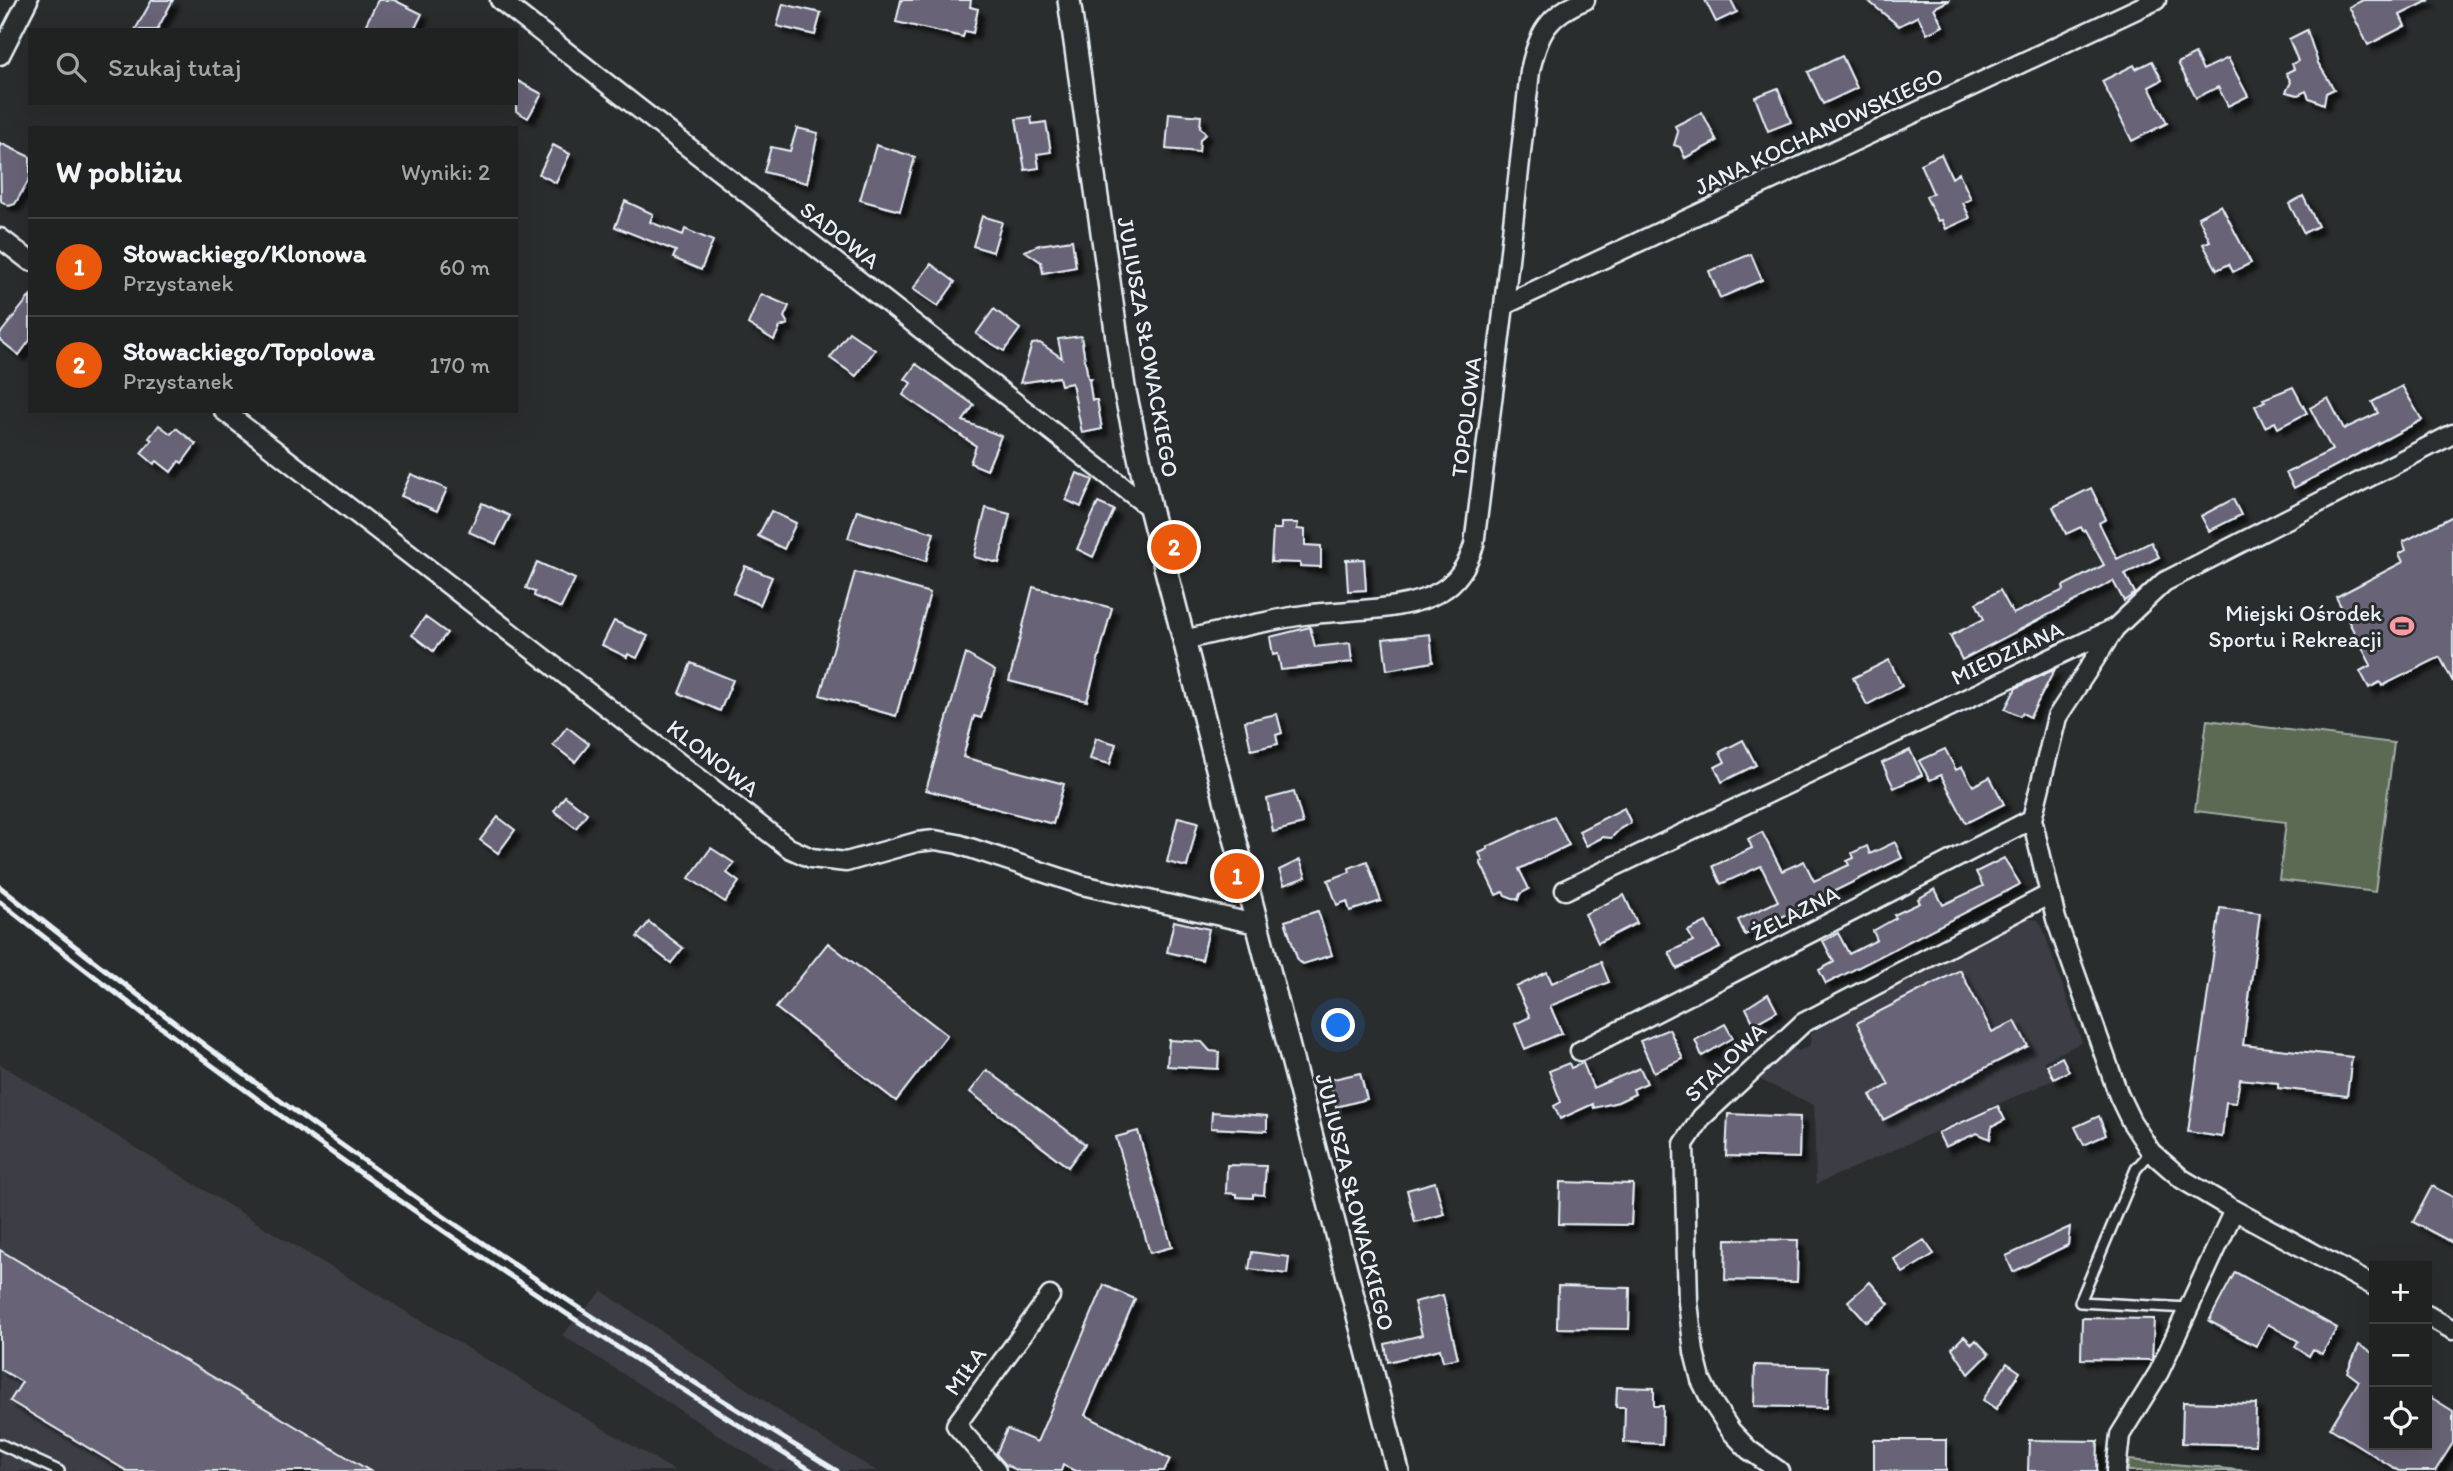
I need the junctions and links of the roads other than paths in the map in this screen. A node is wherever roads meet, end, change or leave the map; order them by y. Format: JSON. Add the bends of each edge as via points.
{"nodes":[{"id":1,"x":28,"y":0,"type":"edge"},
{"id":2,"x":500,"y":0,"type":"edge"},
{"id":3,"x":1069,"y":0,"type":"edge"},
{"id":4,"x":1585,"y":0,"type":"edge"},
{"id":5,"x":2155,"y":0,"type":"edge"},
{"id":6,"x":0,"y":55,"type":"edge"},
{"id":7,"x":0,"y":238,"type":"edge"},
{"id":8,"x":28,"y":259,"type":"edge"},
{"id":9,"x":1504,"y":305,"type":"junction"},
{"id":10,"x":228,"y":413,"type":"edge"},
{"id":11,"x":2453,"y":434,"type":"edge"},
{"id":12,"x":1150,"y":508,"type":"junction"},
{"id":13,"x":2115,"y":628,"type":"junction"},
{"id":14,"x":1183,"y":640,"type":"junction"},
{"id":15,"x":2032,"y":819,"type":"junction"},
{"id":16,"x":1565,"y":890,"type":"dead end"},
{"id":17,"x":2050,"y":894,"type":"junction"},
{"id":18,"x":1256,"y":924,"type":"junction"},
{"id":19,"x":1580,"y":1051,"type":"dead end"},
{"id":20,"x":2151,"y":1152,"type":"junction"},
{"id":21,"x":2234,"y":1210,"type":"junction"},
{"id":22,"x":2369,"y":1283,"type":"edge"},
{"id":23,"x":1049,"y":1296,"type":"dead end"},
{"id":24,"x":2189,"y":1308,"type":"junction"},
{"id":25,"x":2432,"y":1318,"type":"edge"},
{"id":26,"x":2453,"y":1330,"type":"edge"},
{"id":27,"x":0,"y":1444,"type":"edge"},
{"id":28,"x":59,"y":1471,"type":"edge"},
{"id":29,"x":996,"y":1471,"type":"edge"},
{"id":30,"x":1398,"y":1471,"type":"edge"},
{"id":31,"x":1779,"y":1471,"type":"edge"},
{"id":32,"x":2116,"y":1471,"type":"edge"}],
"edges":[{"from":1,"to":6,"type":"street"},
{"from":2,"to":12,"type":"street","name":"SADOWA"},
{"from":3,"to":12,"type":"street","name":"JULIUSZA SŁOWACKIEGO","via":[[1124,387]]},
{"from":4,"to":9,"type":"street","name":"TOPOLOWA","via":[[1568,6],[1549,23],[1536,44]]},
{"from":5,"to":9,"type":"street","name":"JANA KOCHANOWSKIEGO"},
{"from":7,"to":8,"type":"street"},
{"from":9,"to":14,"type":"street","name":"TOPOLOWA","via":[[1474,545],[1469,561],[1453,582],[1440,592],[1407,603],[1302,615]]},
{"from":10,"to":18,"type":"street","name":"KLONOWA","via":[[789,848],[811,858],[846,862],[935,840],[1082,885]]},
{"from":11,"to":13,"type":"street","name":"MIEDZIANA","via":[[2164,582]]},
{"from":12,"to":14,"type":"street","name":"JULIUSZA SŁOWACKIEGO"},
{"from":13,"to":15,"type":"street","via":[[2057,717]]},
{"from":13,"to":16,"type":"street","name":"MIEDZIANA"},
{"from":14,"to":18,"type":"street","name":"JULIUSZA SŁOWACKIEGO"},
{"from":15,"to":17,"type":"street"},
{"from":15,"to":19,"type":"street","name":"ŻELAZNA"},
{"from":17,"to":20,"type":"street","via":[[2119,1096]]},
{"from":17,"to":31,"type":"street","name":"STALOWA","via":[[1803,1023],[1716,1102],[1684,1144],[1688,1301],[1702,1380],[1731,1430],[1749,1450]]},
{"from":18,"to":30,"type":"street","name":"JULIUSZA SŁOWACKIEGO"},
{"from":20,"to":21,"type":"street","via":[[2182,1179]]},
{"from":20,"to":24,"type":"lane","via":[[2136,1169],[2080,1302]]},
{"from":21,"to":22,"type":"street"},
{"from":21,"to":24,"type":"street"},
{"from":23,"to":29,"type":"street","name":"MIŁA","via":[[956,1425]]},
{"from":24,"to":32,"type":"street","via":[[2159,1372],[2120,1434]]},
{"from":25,"to":26,"type":"street"},
{"from":27,"to":28,"type":"lane"}]}
